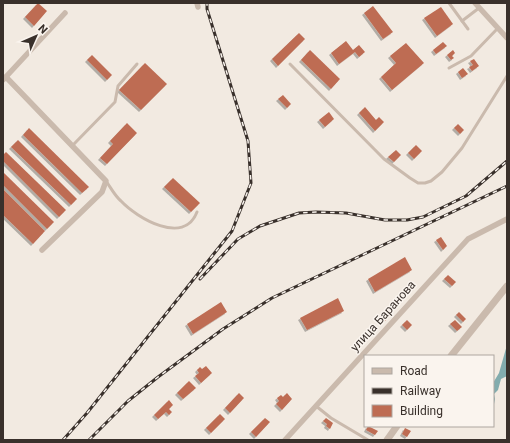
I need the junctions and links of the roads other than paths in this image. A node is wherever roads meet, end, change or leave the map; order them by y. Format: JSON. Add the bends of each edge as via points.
{"nodes":[{"id":1,"x":450,"y":3,"type":"edge"},
{"id":2,"x":475,"y":3,"type":"edge"},
{"id":3,"x":479,"y":8,"type":"junction"},
{"id":4,"x":65,"y":13,"type":"dead end"},
{"id":5,"x":462,"y":21,"type":"junction"},
{"id":6,"x":498,"y":28,"type":"junction"},
{"id":7,"x":468,"y":29,"type":"dead end"},
{"id":8,"x":507,"y":38,"type":"edge"},
{"id":9,"x":137,"y":64,"type":"dead end"},
{"id":10,"x":290,"y":64,"type":"dead end"},
{"id":11,"x":449,"y":68,"type":"dead end"},
{"id":12,"x":507,"y":76,"type":"edge"},
{"id":13,"x":5,"y":78,"type":"edge"},
{"id":14,"x":73,"y":145,"type":"junction"},
{"id":15,"x":106,"y":181,"type":"junction"},
{"id":16,"x":197,"y":212,"type":"dead end"},
{"id":17,"x":507,"y":219,"type":"edge"},
{"id":18,"x":42,"y":250,"type":"dead end"},
{"id":19,"x":507,"y":286,"type":"edge"},
{"id":20,"x":452,"y":355,"type":"edge"},
{"id":21,"x":316,"y":406,"type":"junction"},
{"id":22,"x":396,"y":427,"type":"edge"},
{"id":23,"x":285,"y":440,"type":"edge"},
{"id":24,"x":368,"y":440,"type":"edge"},
{"id":25,"x":387,"y":440,"type":"edge"}],
"edges":[{"from":1,"to":5,"type":"lane"},
{"from":2,"to":3,"type":"street"},
{"from":3,"to":5,"type":"lane"},
{"from":3,"to":6,"type":"street"},
{"from":4,"to":13,"type":"street"},
{"from":5,"to":7,"type":"lane"},
{"from":6,"to":8,"type":"street"},
{"from":6,"to":11,"type":"lane","via":[[471,56]]},
{"from":9,"to":14,"type":"lane","via":[[118,86],[116,102]]},
{"from":10,"to":12,"type":"lane","via":[[384,159],[410,178],[425,183],[442,172],[462,148]]},
{"from":13,"to":14,"type":"street"},
{"from":14,"to":15,"type":"street"},
{"from":15,"to":16,"type":"lane","via":[[120,201],[156,225],[182,227],[193,219]]},
{"from":15,"to":18,"type":"street","via":[[102,192]]},
{"from":17,"to":21,"type":"street","name":"улица Баранова","via":[[468,239]]},
{"from":19,"to":20,"type":"street"},
{"from":21,"to":23,"type":"street","name":"улица Баранова"},
{"from":21,"to":24,"type":"lane"},
{"from":22,"to":25,"type":"street"}]}
